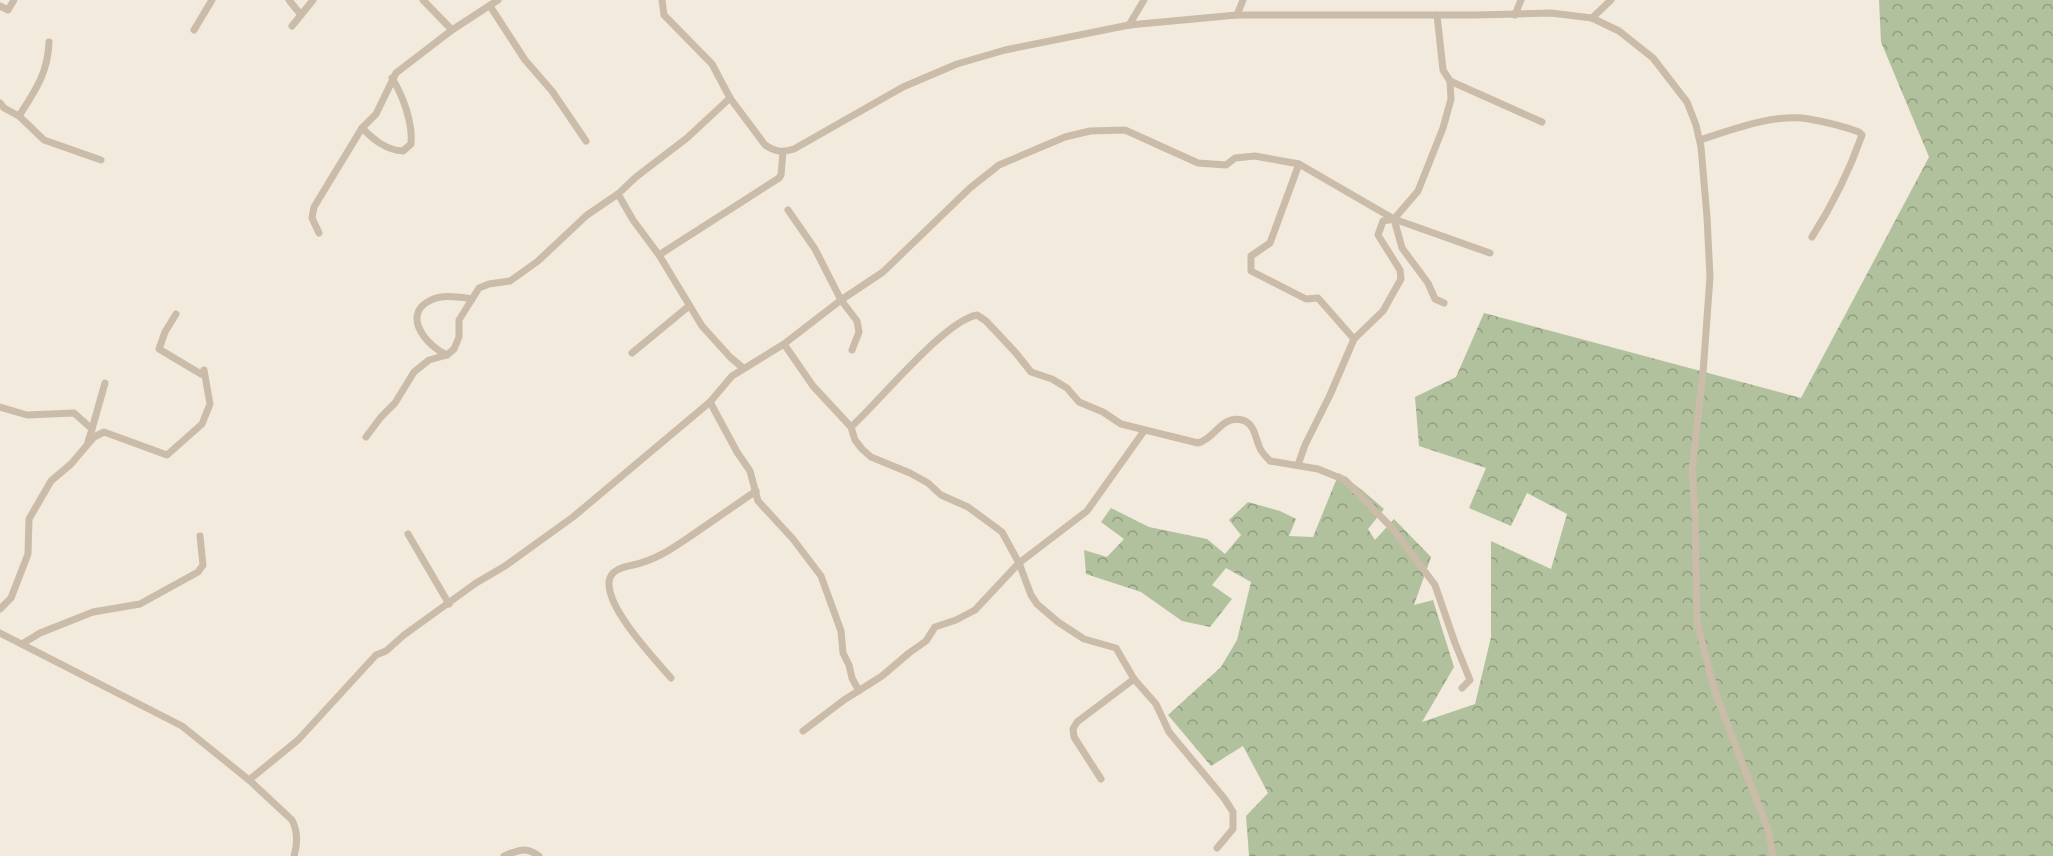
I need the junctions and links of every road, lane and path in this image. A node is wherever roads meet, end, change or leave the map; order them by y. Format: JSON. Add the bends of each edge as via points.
{"nodes":[{"id":1,"x":14,"y":0,"type":"edge"},
{"id":2,"x":212,"y":0,"type":"edge"},
{"id":3,"x":289,"y":0,"type":"edge"},
{"id":4,"x":313,"y":0,"type":"edge"},
{"id":5,"x":423,"y":0,"type":"edge"},
{"id":6,"x":498,"y":0,"type":"edge"},
{"id":7,"x":662,"y":0,"type":"edge"},
{"id":8,"x":1144,"y":0,"type":"edge"},
{"id":9,"x":1243,"y":0,"type":"edge"},
{"id":10,"x":1521,"y":0,"type":"edge"},
{"id":11,"x":1611,"y":0,"type":"edge"},
{"id":12,"x":0,"y":6,"type":"edge"},
{"id":13,"x":490,"y":6,"type":"junction"},
{"id":14,"x":301,"y":15,"type":"junction"},
{"id":15,"x":1238,"y":15,"type":"junction"},
{"id":16,"x":1437,"y":15,"type":"junction"},
{"id":17,"x":1515,"y":15,"type":"junction"},
{"id":18,"x":1592,"y":18,"type":"junction"},
{"id":19,"x":1129,"y":25,"type":"junction"},
{"id":20,"x":292,"y":26,"type":"dead end"},
{"id":21,"x":194,"y":30,"type":"dead end"},
{"id":22,"x":452,"y":30,"type":"junction"},
{"id":23,"x":49,"y":42,"type":"dead end"},
{"id":24,"x":392,"y":78,"type":"junction"},
{"id":25,"x":1450,"y":81,"type":"junction"},
{"id":26,"x":730,"y":98,"type":"junction"},
{"id":27,"x":0,"y":103,"type":"edge"},
{"id":28,"x":19,"y":116,"type":"junction"},
{"id":29,"x":1542,"y":122,"type":"dead end"},
{"id":30,"x":362,"y":128,"type":"junction"},
{"id":31,"x":1700,"y":140,"type":"junction"},
{"id":32,"x":586,"y":141,"type":"dead end"},
{"id":33,"x":783,"y":153,"type":"junction"},
{"id":34,"x":101,"y":160,"type":"dead end"},
{"id":35,"x":1299,"y":164,"type":"junction"},
{"id":36,"x":618,"y":194,"type":"junction"},
{"id":37,"x":788,"y":210,"type":"dead end"},
{"id":38,"x":1394,"y":219,"type":"junction"},
{"id":39,"x":319,"y":233,"type":"dead end"},
{"id":40,"x":1812,"y":237,"type":"dead end"},
{"id":41,"x":1490,"y":253,"type":"dead end"},
{"id":42,"x":659,"y":255,"type":"junction"},
{"id":43,"x":472,"y":298,"type":"junction"},
{"id":44,"x":841,"y":300,"type":"junction"},
{"id":45,"x":1444,"y":303,"type":"dead end"},
{"id":46,"x":689,"y":306,"type":"junction"},
{"id":47,"x":176,"y":314,"type":"dead end"},
{"id":48,"x":1354,"y":339,"type":"junction"},
{"id":49,"x":784,"y":344,"type":"junction"},
{"id":50,"x":852,"y":350,"type":"dead end"},
{"id":51,"x":632,"y":353,"type":"dead end"},
{"id":52,"x":447,"y":355,"type":"junction"},
{"id":53,"x":743,"y":368,"type":"junction"},
{"id":54,"x":105,"y":382,"type":"dead end"},
{"id":55,"x":710,"y":402,"type":"junction"},
{"id":56,"x":0,"y":407,"type":"edge"},
{"id":57,"x":851,"y":427,"type":"junction"},
{"id":58,"x":92,"y":429,"type":"junction"},
{"id":59,"x":1144,"y":431,"type":"junction"},
{"id":60,"x":366,"y":437,"type":"dead end"},
{"id":61,"x":86,"y":447,"type":"junction"},
{"id":62,"x":1298,"y":465,"type":"junction"},
{"id":63,"x":756,"y":492,"type":"junction"},
{"id":64,"x":408,"y":534,"type":"dead end"},
{"id":65,"x":200,"y":536,"type":"dead end"},
{"id":66,"x":1019,"y":563,"type":"junction"},
{"id":67,"x":449,"y":604,"type":"junction"},
{"id":68,"x":0,"y":609,"type":"edge"},
{"id":69,"x":0,"y":633,"type":"edge"},
{"id":70,"x":22,"y":644,"type":"junction"},
{"id":71,"x":672,"y":678,"type":"dead end"},
{"id":72,"x":1134,"y":679,"type":"junction"},
{"id":73,"x":1462,"y":688,"type":"dead end"},
{"id":74,"x":859,"y":691,"type":"junction"},
{"id":75,"x":803,"y":731,"type":"dead end"},
{"id":76,"x":1101,"y":778,"type":"dead end"},
{"id":77,"x":249,"y":780,"type":"junction"},
{"id":78,"x":1217,"y":848,"type":"dead end"},
{"id":79,"x":294,"y":856,"type":"edge"},
{"id":80,"x":504,"y":856,"type":"edge"},
{"id":81,"x":539,"y":856,"type":"edge"},
{"id":82,"x":1773,"y":856,"type":"edge"}],
"edges":[{"from":1,"to":12,"type":"street","via":[[8,10]]},
{"from":2,"to":21,"type":"street"},
{"from":3,"to":14,"type":"street"},
{"from":4,"to":14,"type":"street"},
{"from":5,"to":22,"type":"street"},
{"from":6,"to":13,"type":"street"},
{"from":7,"to":26,"type":"street","via":[[664,15],[712,64]]},
{"from":8,"to":19,"type":"street"},
{"from":9,"to":15,"type":"street"},
{"from":10,"to":17,"type":"street"},
{"from":11,"to":18,"type":"street"},
{"from":13,"to":22,"type":"street"},
{"from":13,"to":32,"type":"street"},
{"from":14,"to":20,"type":"street"},
{"from":15,"to":16,"type":"street"},
{"from":15,"to":19,"type":"street"},
{"from":16,"to":17,"type":"street"},
{"from":16,"to":25,"type":"street","via":[[1443,70]]},
{"from":17,"to":18,"type":"street","via":[[1551,13]]},
{"from":18,"to":31,"type":"street","via":[[1619,31],[1653,58],[1687,102]]},
{"from":19,"to":33,"type":"street","via":[[1005,50],[957,64],[903,87]]},
{"from":22,"to":24,"type":"street"},
{"from":23,"to":28,"type":"street","via":[[48,64]]},
{"from":24,"to":30,"type":"street","via":[[376,114]]},
{"from":24,"to":30,"type":"street","via":[[406,110],[411,144],[403,151],[392,150]]},
{"from":25,"to":29,"type":"street"},
{"from":25,"to":38,"type":"street","via":[[1451,99],[1443,128],[1418,191]]},
{"from":26,"to":33,"type":"street","via":[[765,145]]},
{"from":26,"to":36,"type":"street"},
{"from":27,"to":28,"type":"street"},
{"from":28,"to":34,"type":"street","via":[[44,140]]},
{"from":30,"to":39,"type":"street","via":[[314,207],[312,218]]},
{"from":31,"to":40,"type":"street","via":[[1744,125],[1781,119],[1807,118],[1859,132],[1862,135],[1850,169]]},
{"from":31,"to":82,"type":"street","via":[[1710,278],[1692,470],[1697,622],[1715,692],[1768,830]]},
{"from":33,"to":42,"type":"street","via":[[779,178]]},
{"from":35,"to":38,"type":"street"},
{"from":35,"to":44,"type":"street","via":[[1255,156],[1235,158],[1226,165],[1198,163],[1125,130],[1065,137],[999,165],[883,272]]},
{"from":35,"to":48,"type":"street","via":[[1270,243],[1251,256],[1251,271],[1306,299],[1318,298]]},
{"from":36,"to":42,"type":"street"},
{"from":36,"to":43,"type":"street","via":[[587,215],[520,274],[479,288]]},
{"from":37,"to":44,"type":"street","via":[[815,249]]},
{"from":38,"to":41,"type":"street"},
{"from":38,"to":45,"type":"street","via":[[1402,248],[1435,299]]},
{"from":38,"to":48,"type":"street","via":[[1383,221],[1378,235],[1400,270],[1401,279],[1383,311]]},
{"from":42,"to":46,"type":"street"},
{"from":43,"to":52,"type":"street","via":[[459,320],[454,349]]},
{"from":43,"to":52,"type":"street","via":[[437,298],[428,301],[418,314],[422,336]]},
{"from":44,"to":49,"type":"street"},
{"from":44,"to":50,"type":"street","via":[[859,327]]},
{"from":46,"to":51,"type":"street"},
{"from":46,"to":53,"type":"street","via":[[702,326]]},
{"from":47,"to":61,"type":"street","via":[[159,349],[201,374],[204,370],[210,404],[201,424],[167,455],[104,432]]},
{"from":48,"to":62,"type":"street"},
{"from":49,"to":53,"type":"street"},
{"from":49,"to":57,"type":"street","via":[[813,386]]},
{"from":52,"to":60,"type":"street","via":[[429,360],[414,372],[395,403]]},
{"from":53,"to":55,"type":"street"},
{"from":54,"to":58,"type":"street"},
{"from":55,"to":63,"type":"street","via":[[750,471]]},
{"from":55,"to":67,"type":"street","via":[[573,517]]},
{"from":56,"to":58,"type":"street","via":[[27,415],[74,413]]},
{"from":57,"to":59,"type":"street","via":[[940,338],[960,321],[977,315],[1031,372],[1067,388],[1079,402],[1121,424]]},
{"from":57,"to":66,"type":"street","via":[[855,440],[871,457],[928,483],[1002,532]]},
{"from":58,"to":61,"type":"street"},
{"from":59,"to":62,"type":"street","via":[[1198,443],[1228,420],[1239,419],[1255,432],[1270,461]]},
{"from":59,"to":66,"type":"street","via":[[1087,511]]},
{"from":61,"to":68,"type":"street","via":[[51,482],[29,519],[28,554],[10,598]]},
{"from":62,"to":73,"type":"street","via":[[1345,480],[1393,529],[1435,585],[1470,680]]},
{"from":63,"to":71,"type":"street","via":[[657,558],[612,573],[609,582],[613,602],[629,628]]},
{"from":63,"to":74,"type":"street","via":[[758,501],[821,576],[841,632],[843,654]]},
{"from":64,"to":67,"type":"street"},
{"from":65,"to":70,"type":"street","via":[[203,565],[198,572],[140,604],[93,612],[39,633]]},
{"from":66,"to":72,"type":"street","via":[[1037,604],[1084,639],[1116,648]]},
{"from":66,"to":74,"type":"street","via":[[975,610],[935,627],[926,641]]},
{"from":67,"to":77,"type":"street","via":[[376,655],[298,740]]},
{"from":69,"to":70,"type":"street"},
{"from":70,"to":77,"type":"street","via":[[182,726]]},
{"from":72,"to":76,"type":"street","via":[[1073,729],[1074,737]]},
{"from":72,"to":78,"type":"street","via":[[1156,704],[1169,732],[1233,812],[1233,829]]},
{"from":74,"to":75,"type":"street"},
{"from":77,"to":79,"type":"street","via":[[292,820],[297,838]]},
{"from":80,"to":81,"type":"street","via":[[519,850],[531,850]]}]}
